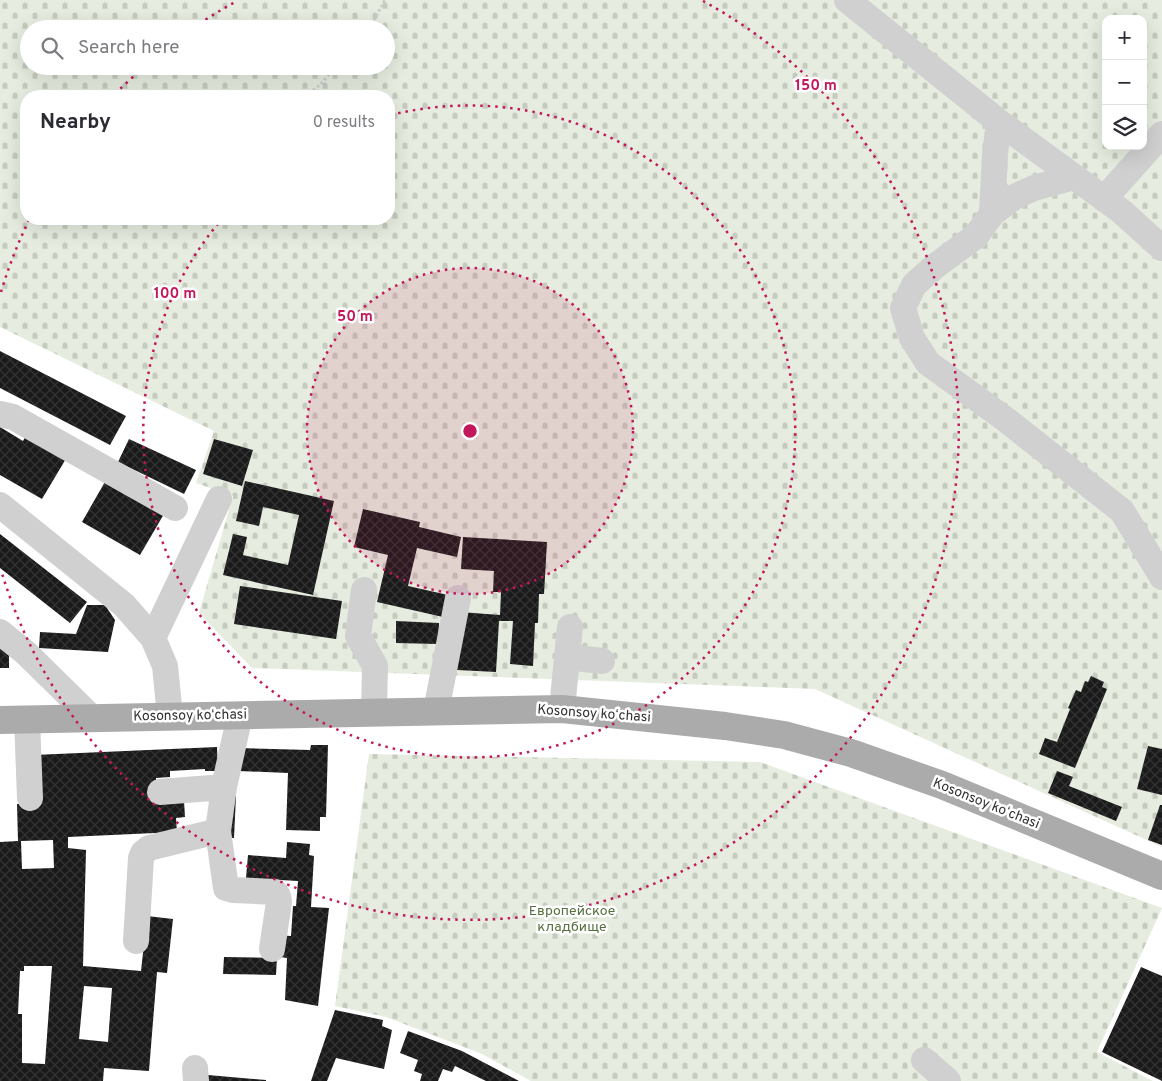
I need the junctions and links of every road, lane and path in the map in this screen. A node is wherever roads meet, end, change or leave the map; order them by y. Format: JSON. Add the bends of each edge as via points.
{"nodes":[{"id":1,"x":385,"y":0,"type":"edge"},
{"id":2,"x":847,"y":0,"type":"edge"},
{"id":3,"x":374,"y":20,"type":"edge"},
{"id":4,"x":328,"y":75,"type":"edge"},
{"id":5,"x":313,"y":90,"type":"edge"},
{"id":6,"x":999,"y":122,"type":"junction"},
{"id":7,"x":1161,"y":138,"type":"edge"},
{"id":8,"x":1074,"y":177,"type":"junction"},
{"id":9,"x":1104,"y":199,"type":"junction"},
{"id":10,"x":992,"y":214,"type":"junction"},
{"id":11,"x":1162,"y":248,"type":"edge"},
{"id":12,"x":0,"y":414,"type":"edge"},
{"id":13,"x":219,"y":499,"type":"dead end"},
{"id":14,"x":0,"y":505,"type":"edge"},
{"id":15,"x":175,"y":508,"type":"dead end"},
{"id":16,"x":1162,"y":577,"type":"edge"},
{"id":17,"x":364,"y":590,"type":"dead end"},
{"id":18,"x":458,"y":598,"type":"dead end"},
{"id":19,"x":570,"y":627,"type":"dead end"},
{"id":20,"x":0,"y":632,"type":"edge"},
{"id":21,"x":153,"y":638,"type":"junction"},
{"id":22,"x":567,"y":657,"type":"junction"},
{"id":23,"x":602,"y":661,"type":"dead end"},
{"id":24,"x":562,"y":709,"type":"junction"},
{"id":25,"x":436,"y":711,"type":"junction"},
{"id":26,"x":374,"y":712,"type":"junction"},
{"id":27,"x":240,"y":715,"type":"junction"},
{"id":28,"x":170,"y":716,"type":"junction"},
{"id":29,"x":92,"y":718,"type":"junction"},
{"id":30,"x":13,"y":720,"type":"edge"},
{"id":31,"x":224,"y":787,"type":"junction"},
{"id":32,"x":160,"y":792,"type":"dead end"},
{"id":33,"x":30,"y":798,"type":"dead end"},
{"id":34,"x":218,"y":831,"type":"junction"},
{"id":35,"x":1162,"y":876,"type":"edge"},
{"id":36,"x":136,"y":941,"type":"dead end"},
{"id":37,"x":272,"y":950,"type":"dead end"},
{"id":38,"x":924,"y":1060,"type":"dead end"},
{"id":39,"x":948,"y":1081,"type":"edge"}],
"edges":[{"from":1,"to":3,"type":"path"},
{"from":2,"to":6,"type":"lane"},
{"from":4,"to":5,"type":"path"},
{"from":6,"to":8,"type":"lane"},
{"from":6,"to":10,"type":"lane"},
{"from":7,"to":9,"type":"lane"},
{"from":8,"to":9,"type":"lane"},
{"from":8,"to":10,"type":"lane","via":[[1014,197]]},
{"from":9,"to":11,"type":"lane"},
{"from":10,"to":16,"type":"lane","via":[[976,236],[914,285],[903,308],[912,338],[928,363],[1122,511]]},
{"from":12,"to":15,"type":"lane","via":[[13,417]]},
{"from":13,"to":21,"type":"lane"},
{"from":14,"to":21,"type":"lane","via":[[124,605]]},
{"from":17,"to":26,"type":"lane","via":[[358,636],[375,666]]},
{"from":18,"to":25,"type":"lane"},
{"from":19,"to":22,"type":"lane"},
{"from":20,"to":29,"type":"lane"},
{"from":21,"to":28,"type":"lane","via":[[165,666]]},
{"from":22,"to":23,"type":"lane"},
{"from":22,"to":24,"type":"lane"},
{"from":24,"to":25,"type":"main road","name":"Kosonsoy koʻchasi"},
{"from":24,"to":35,"type":"main road","name":"Kosonsoy koʻchasi","via":[[784,735],[852,753],[942,785]]},
{"from":25,"to":26,"type":"main road","name":"Kosonsoy koʻchasi"},
{"from":26,"to":27,"type":"main road","name":"Kosonsoy koʻchasi"},
{"from":27,"to":28,"type":"main road","name":"Kosonsoy koʻchasi"},
{"from":27,"to":31,"type":"lane"},
{"from":28,"to":29,"type":"main road","name":"Kosonsoy koʻchasi"},
{"from":29,"to":30,"type":"main road","name":"Kosonsoy koʻchasi"},
{"from":30,"to":33,"type":"lane"},
{"from":31,"to":32,"type":"lane"},
{"from":31,"to":34,"type":"lane"},
{"from":34,"to":36,"type":"lane","via":[[149,848],[143,853]]},
{"from":34,"to":37,"type":"lane","via":[[226,888],[275,892],[278,896]]},
{"from":38,"to":39,"type":"lane"}]}
